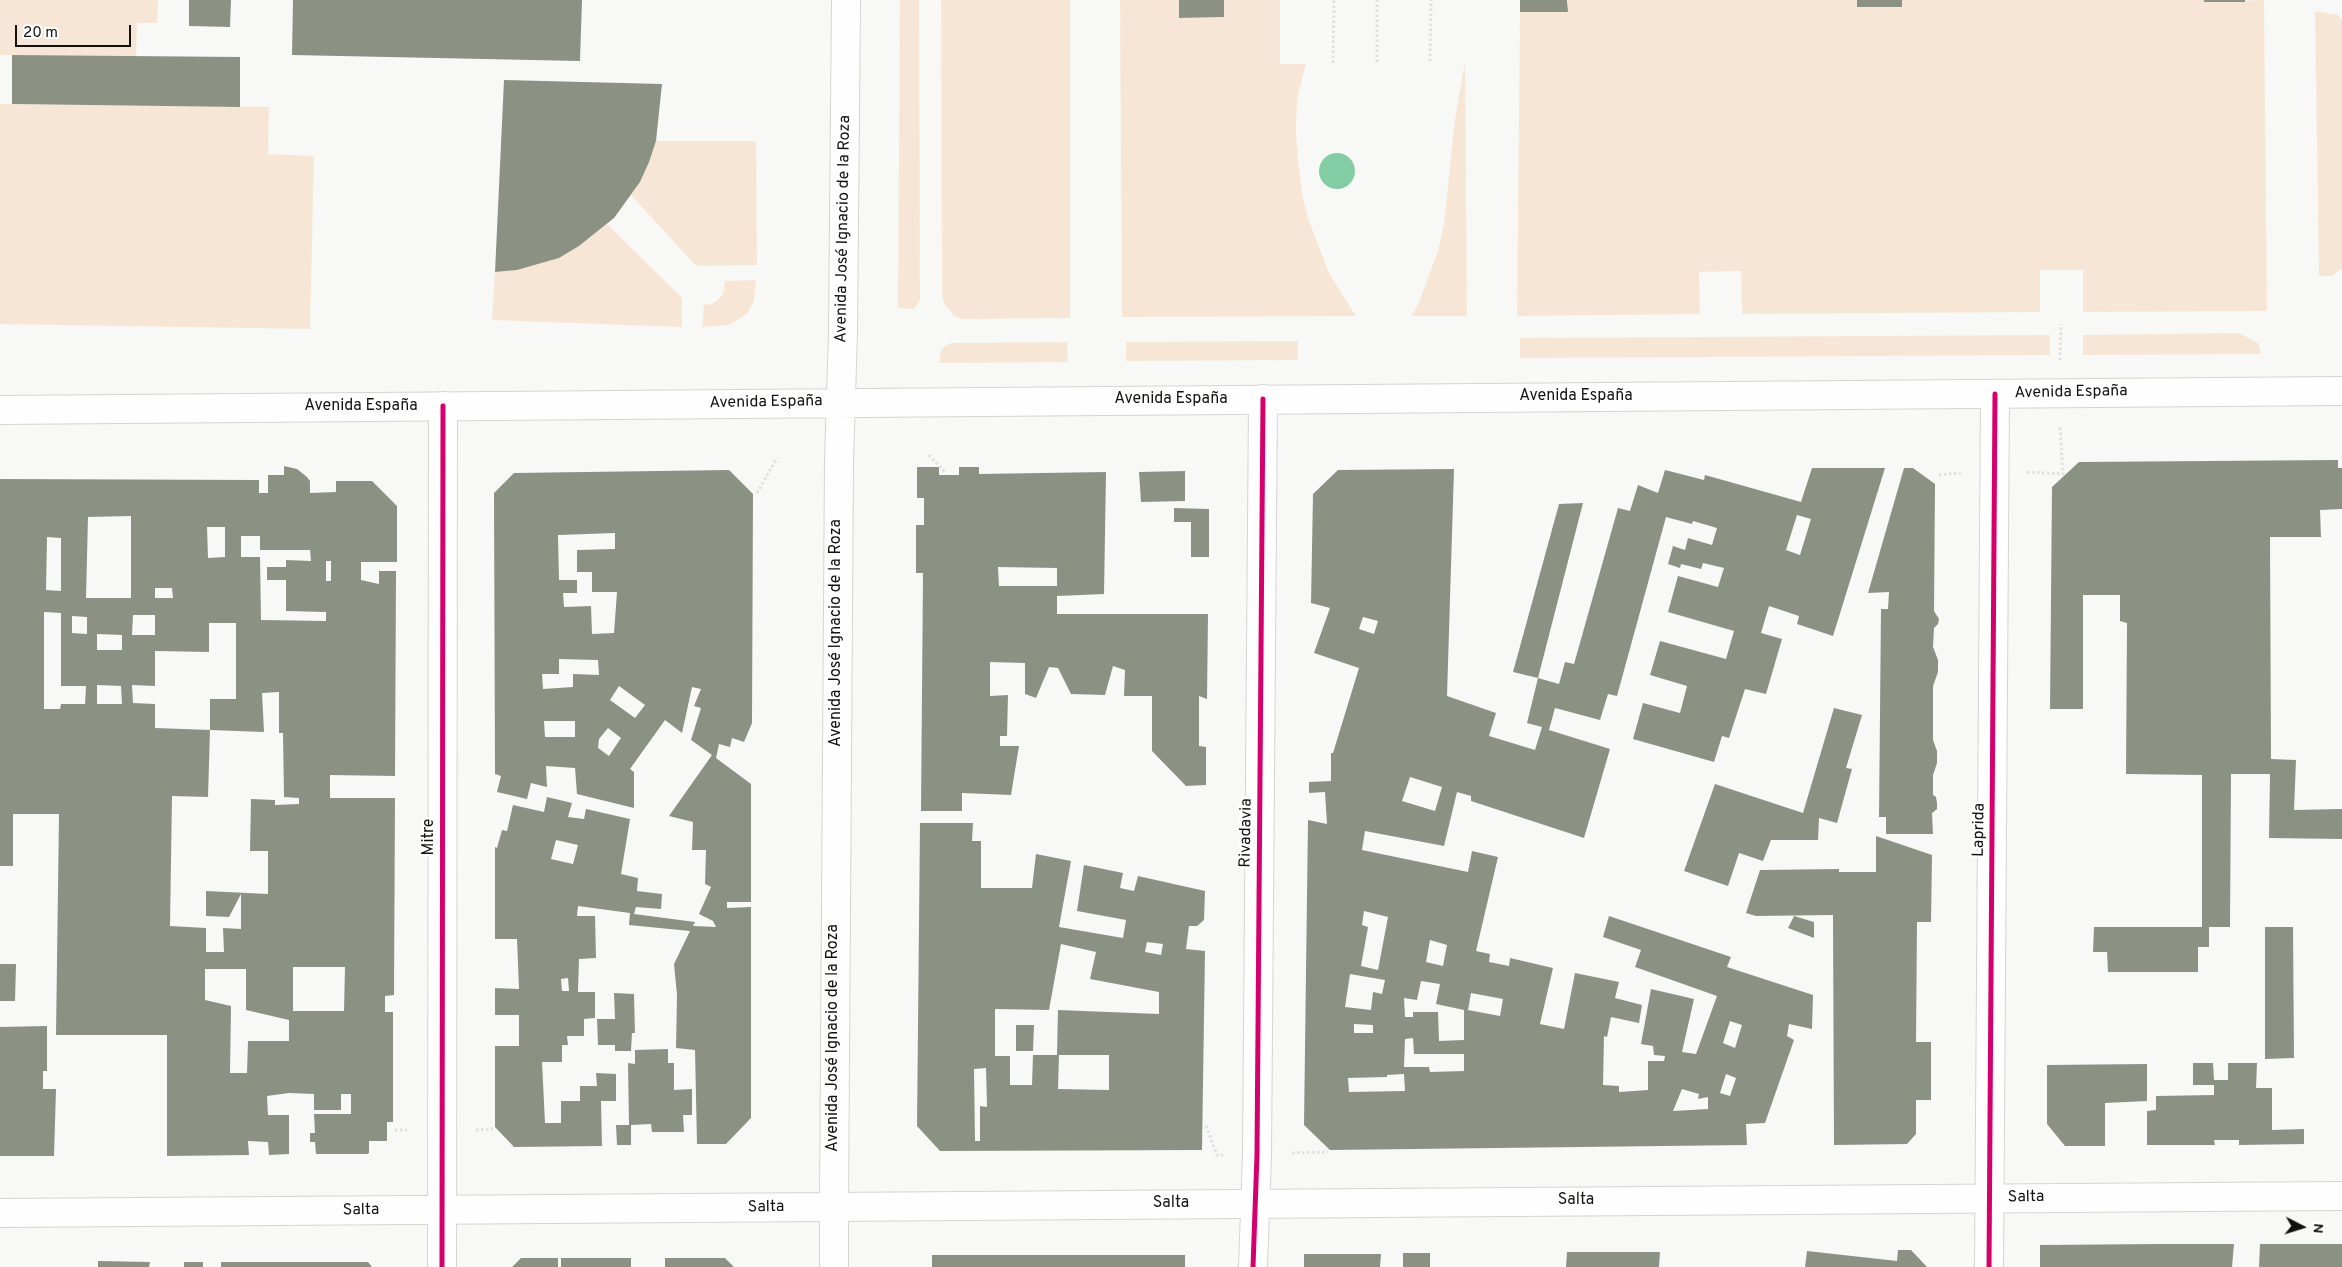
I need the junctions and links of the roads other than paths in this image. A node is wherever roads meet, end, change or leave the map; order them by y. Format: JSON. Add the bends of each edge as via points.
{"nodes":[{"id":1,"x":846,"y":0,"type":"edge"},
{"id":2,"x":2342,"y":391,"type":"edge"},
{"id":3,"x":1995,"y":394,"type":"junction"},
{"id":4,"x":1263,"y":400,"type":"junction"},
{"id":5,"x":840,"y":403,"type":"junction"},
{"id":6,"x":443,"y":406,"type":"junction"},
{"id":7,"x":0,"y":410,"type":"edge"},
{"id":8,"x":2342,"y":1196,"type":"edge"},
{"id":9,"x":1990,"y":1198,"type":"junction"},
{"id":10,"x":1254,"y":1203,"type":"junction"},
{"id":11,"x":834,"y":1206,"type":"junction"},
{"id":12,"x":442,"y":1210,"type":"junction"},
{"id":13,"x":0,"y":1213,"type":"edge"},
{"id":14,"x":442,"y":1267,"type":"edge"},
{"id":15,"x":834,"y":1267,"type":"edge"},
{"id":16,"x":1253,"y":1267,"type":"edge"},
{"id":17,"x":1989,"y":1267,"type":"edge"}],
"edges":[{"from":1,"to":5,"type":"main road","name":"Avenida José Ignacio de la Roza"},
{"from":2,"to":3,"type":"main road","name":"Avenida España"},
{"from":3,"to":4,"type":"main road","name":"Avenida España"},
{"from":3,"to":9,"type":"main road","name":"Laprida"},
{"from":4,"to":5,"type":"main road","name":"Avenida España"},
{"from":4,"to":10,"type":"main road","name":"Rivadavia"},
{"from":5,"to":6,"type":"main road","name":"Avenida España"},
{"from":5,"to":11,"type":"main road","name":"Avenida José Ignacio de la Roza"},
{"from":6,"to":7,"type":"main road","name":"Avenida España"},
{"from":6,"to":12,"type":"main road","name":"Mitre"},
{"from":8,"to":9,"type":"main road","name":"Salta"},
{"from":9,"to":10,"type":"main road","name":"Salta"},
{"from":9,"to":17,"type":"main road","name":"Laprida"},
{"from":10,"to":11,"type":"main road","name":"Salta"},
{"from":10,"to":16,"type":"main road","name":"Rivadavia"},
{"from":11,"to":12,"type":"main road","name":"Salta"},
{"from":11,"to":15,"type":"main road","name":"Avenida José Ignacio de la Roza"},
{"from":12,"to":13,"type":"main road","name":"Salta"},
{"from":12,"to":14,"type":"main road","name":"Mitre"}]}
